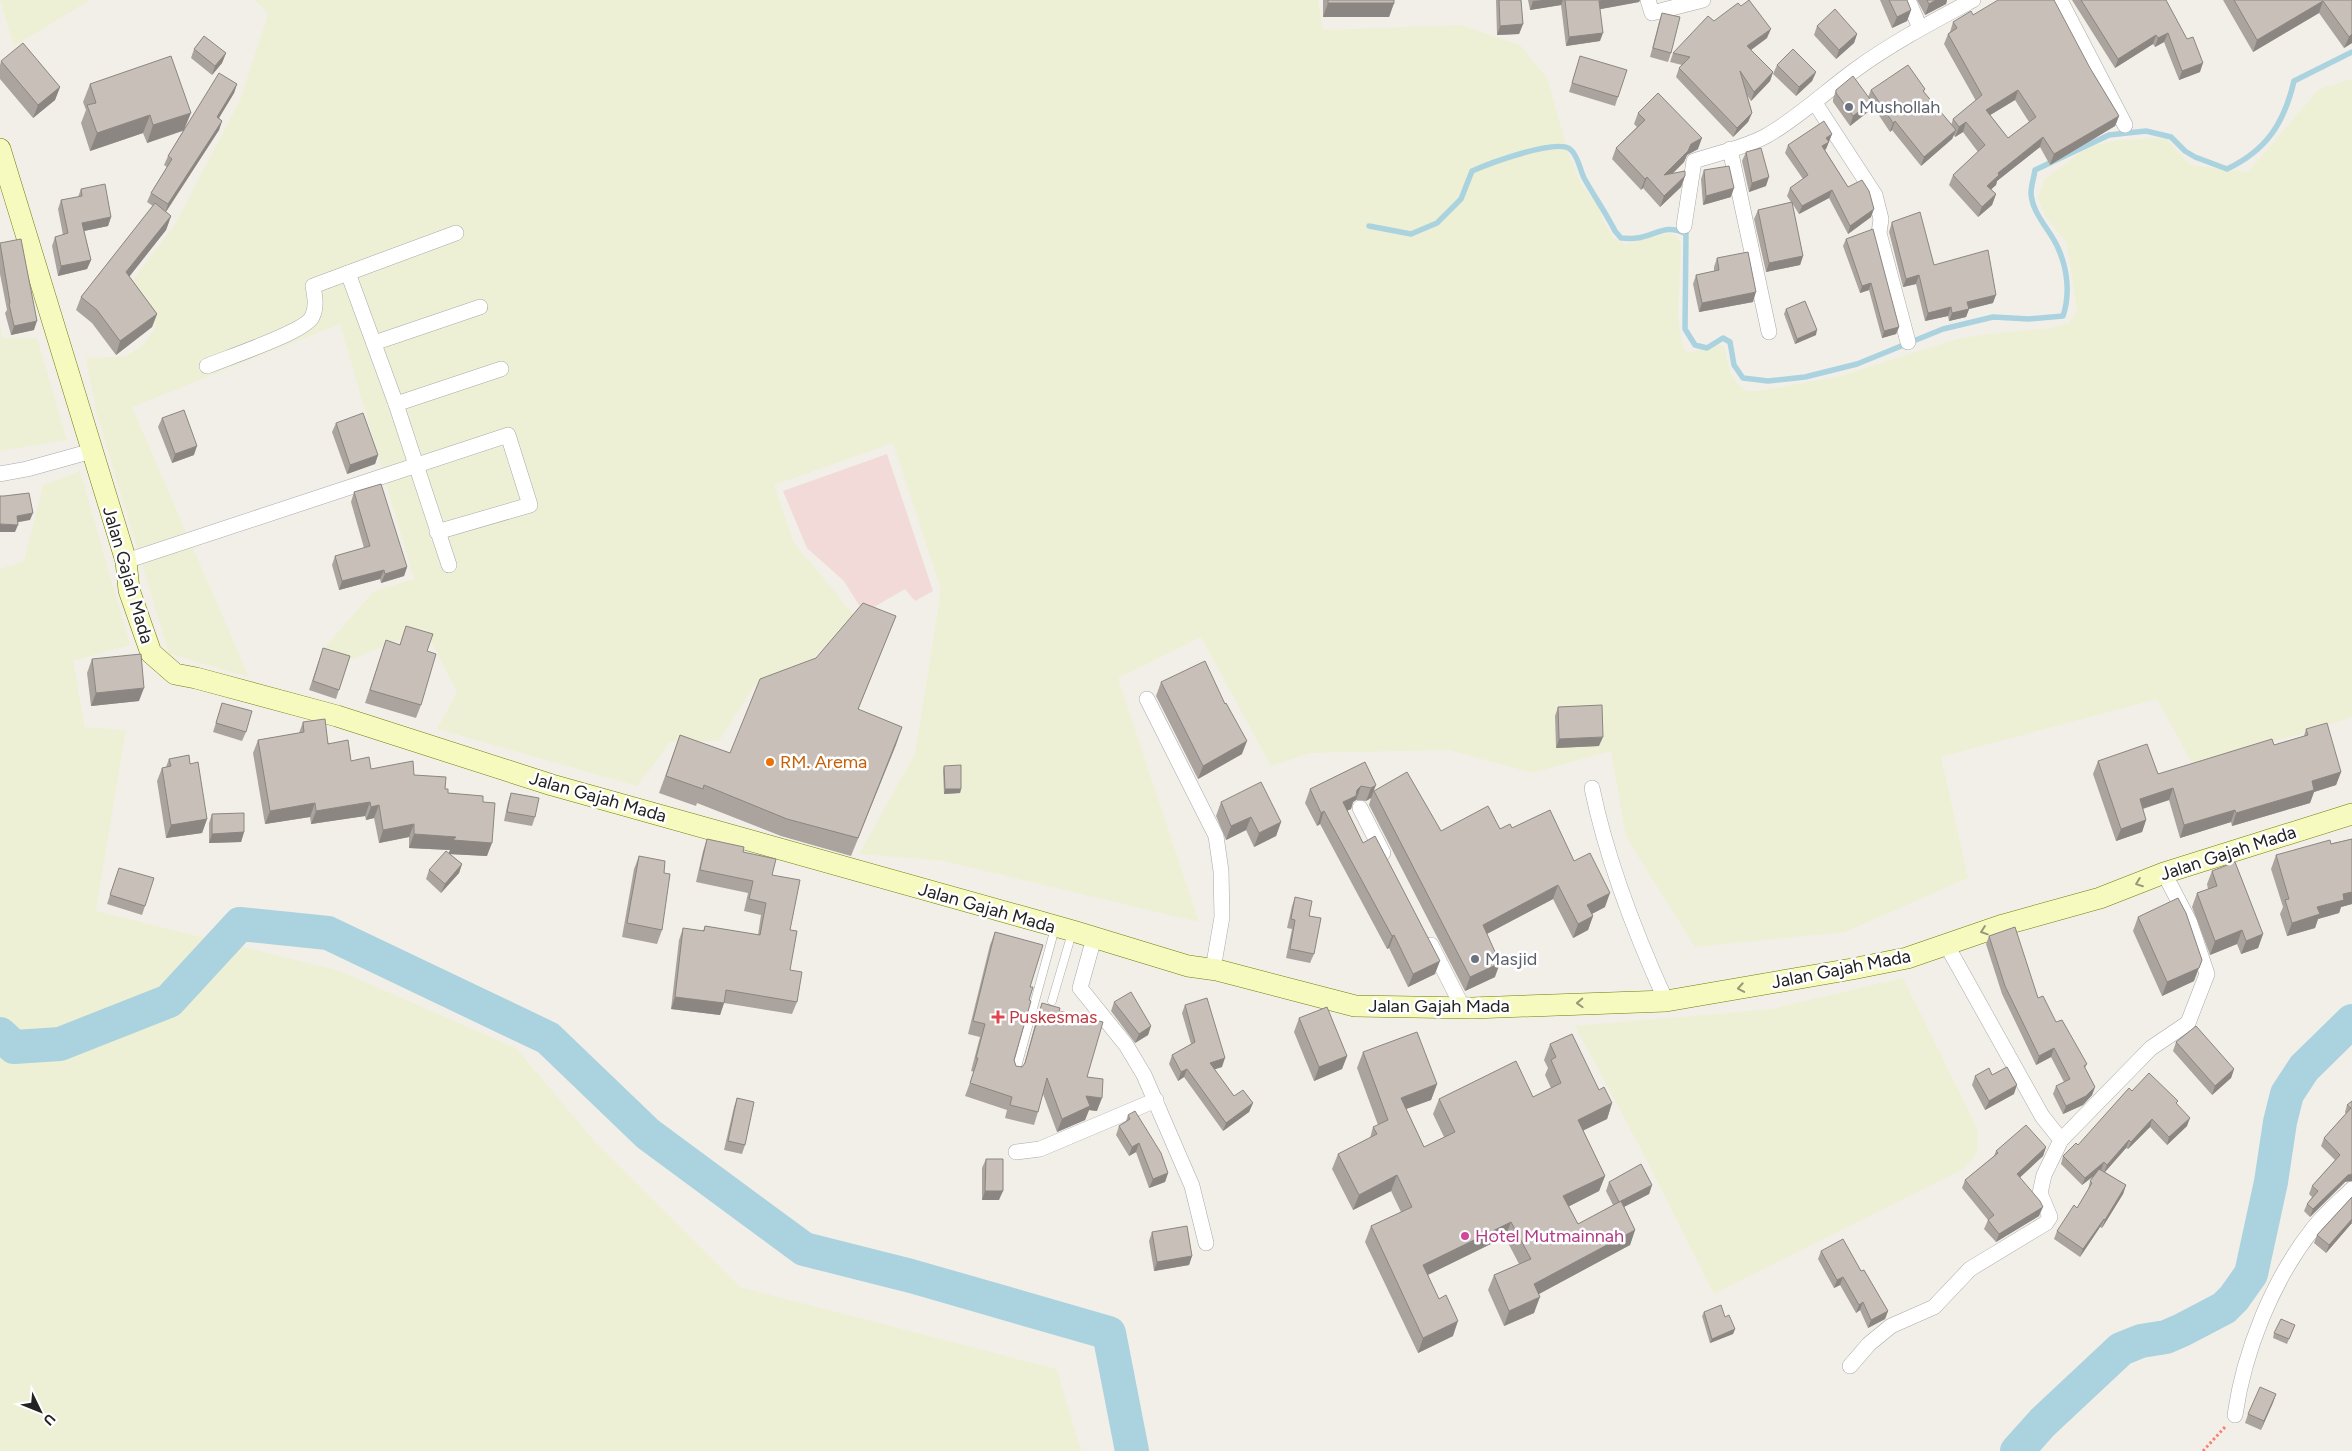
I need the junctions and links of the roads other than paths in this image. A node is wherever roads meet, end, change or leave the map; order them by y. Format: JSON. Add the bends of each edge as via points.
{"nodes":[{"id":1,"x":1648,"y":0,"type":"edge"},
{"id":2,"x":1703,"y":0,"type":"edge"},
{"id":3,"x":1908,"y":0,"type":"edge"},
{"id":4,"x":1973,"y":0,"type":"edge"},
{"id":5,"x":2060,"y":0,"type":"edge"},
{"id":6,"x":1920,"y":28,"type":"junction"},
{"id":7,"x":1814,"y":103,"type":"junction"},
{"id":8,"x":2125,"y":125,"type":"dead end"},
{"id":9,"x":0,"y":149,"type":"edge"},
{"id":10,"x":1730,"y":149,"type":"junction"},
{"id":11,"x":1684,"y":226,"type":"dead end"},
{"id":12,"x":456,"y":233,"type":"dead end"},
{"id":13,"x":348,"y":273,"type":"junction"},
{"id":14,"x":480,"y":307,"type":"dead end"},
{"id":15,"x":1769,"y":332,"type":"dead end"},
{"id":16,"x":1908,"y":342,"type":"dead end"},
{"id":17,"x":374,"y":343,"type":"junction"},
{"id":18,"x":207,"y":366,"type":"dead end"},
{"id":19,"x":501,"y":369,"type":"dead end"},
{"id":20,"x":396,"y":404,"type":"junction"},
{"id":21,"x":92,"y":451,"type":"junction"},
{"id":22,"x":416,"y":465,"type":"junction"},
{"id":23,"x":0,"y":474,"type":"edge"},
{"id":24,"x":437,"y":532,"type":"junction"},
{"id":25,"x":126,"y":561,"type":"junction"},
{"id":26,"x":449,"y":566,"type":"dead end"},
{"id":27,"x":1147,"y":698,"type":"dead end"},
{"id":28,"x":1592,"y":788,"type":"dead end"},
{"id":29,"x":1360,"y":808,"type":"dead end"},
{"id":30,"x":2352,"y":814,"type":"edge"},
{"id":31,"x":1391,"y":869,"type":"edge"},
{"id":32,"x":2164,"y":873,"type":"junction"},
{"id":33,"x":1064,"y":929,"type":"junction"},
{"id":34,"x":1423,"y":930,"type":"edge"},
{"id":35,"x":1094,"y":938,"type":"junction"},
{"id":36,"x":1946,"y":944,"type":"junction"},
{"id":37,"x":1213,"y":969,"type":"junction"},
{"id":38,"x":1052,"y":1001,"type":"dead end"},
{"id":39,"x":1666,"y":1001,"type":"junction"},
{"id":40,"x":1463,"y":1008,"type":"junction"},
{"id":41,"x":1015,"y":1075,"type":"edge"},
{"id":42,"x":1156,"y":1100,"type":"junction"},
{"id":43,"x":2061,"y":1140,"type":"junction"},
{"id":44,"x":1016,"y":1152,"type":"dead end"},
{"id":45,"x":2352,"y":1189,"type":"edge"},
{"id":46,"x":1206,"y":1243,"type":"dead end"},
{"id":47,"x":1850,"y":1366,"type":"dead end"},
{"id":48,"x":2235,"y":1416,"type":"road end"}],
"edges":[{"from":1,"to":2,"type":"street","via":[[1652,13]]},
{"from":3,"to":6,"type":"street"},
{"from":4,"to":6,"type":"street"},
{"from":5,"to":8,"type":"street"},
{"from":6,"to":7,"type":"street","via":[[1855,70]]},
{"from":7,"to":10,"type":"street","via":[[1766,136]]},
{"from":7,"to":16,"type":"street","via":[[1875,195],[1881,219],[1879,233]]},
{"from":9,"to":21,"type":"main road","name":"Jalan Gajah Mada"},
{"from":10,"to":11,"type":"street","via":[[1694,161]]},
{"from":10,"to":15,"type":"street"},
{"from":12,"to":13,"type":"street"},
{"from":13,"to":17,"type":"street"},
{"from":13,"to":18,"type":"street","via":[[313,286],[316,304],[312,319],[298,329]]},
{"from":14,"to":17,"type":"street"},
{"from":17,"to":20,"type":"street"},
{"from":19,"to":20,"type":"street"},
{"from":20,"to":22,"type":"street"},
{"from":21,"to":23,"type":"street"},
{"from":21,"to":25,"type":"main road","name":"Jalan Gajah Mada"},
{"from":22,"to":24,"type":"street"},
{"from":22,"to":24,"type":"street","via":[[508,435],[530,505]]},
{"from":22,"to":25,"type":"street"},
{"from":24,"to":26,"type":"street"},
{"from":25,"to":33,"type":"main road","name":"Jalan Gajah Mada","via":[[129,590],[151,653],[174,674],[337,716],[552,785]]},
{"from":27,"to":37,"type":"street","via":[[1216,836],[1222,917]]},
{"from":28,"to":39,"type":"street","via":[[1607,847]]},
{"from":29,"to":31,"type":"street"},
{"from":30,"to":32,"type":"main road","name":"Jalan Gajah Mada"},
{"from":32,"to":36,"type":"main road","name":"Jalan Gajah Mada","one_way":true,"via":[[2100,898],[2003,924]]},
{"from":32,"to":43,"type":"street","via":[[2190,923],[2207,974],[2188,1023],[2151,1048]]},
{"from":33,"to":35,"type":"main road","name":"Jalan Gajah Mada"},
{"from":33,"to":38,"type":"lane"},
{"from":33,"to":41,"type":"lane"},
{"from":34,"to":40,"type":"street"},
{"from":35,"to":37,"type":"main road","name":"Jalan Gajah Mada","via":[[1188,966]]},
{"from":35,"to":42,"type":"street","via":[[1080,988],[1126,1045]]},
{"from":36,"to":39,"type":"main road","name":"Jalan Gajah Mada","one_way":true,"via":[[1907,958]]},
{"from":36,"to":43,"type":"street","via":[[2042,1116]]},
{"from":37,"to":40,"type":"main road","name":"Jalan Gajah Mada","via":[[1355,1006]]},
{"from":39,"to":40,"type":"main road","name":"Jalan Gajah Mada","one_way":true},
{"from":42,"to":44,"type":"street","via":[[1040,1149]]},
{"from":42,"to":46,"type":"street","via":[[1192,1186]]},
{"from":43,"to":47,"type":"street","via":[[2044,1175],[2040,1193],[2049,1212],[2046,1223],[1970,1269],[1934,1307],[1891,1326]]},
{"from":45,"to":48,"type":"street","via":[[2312,1229],[2262,1316],[2240,1379]]}]}
